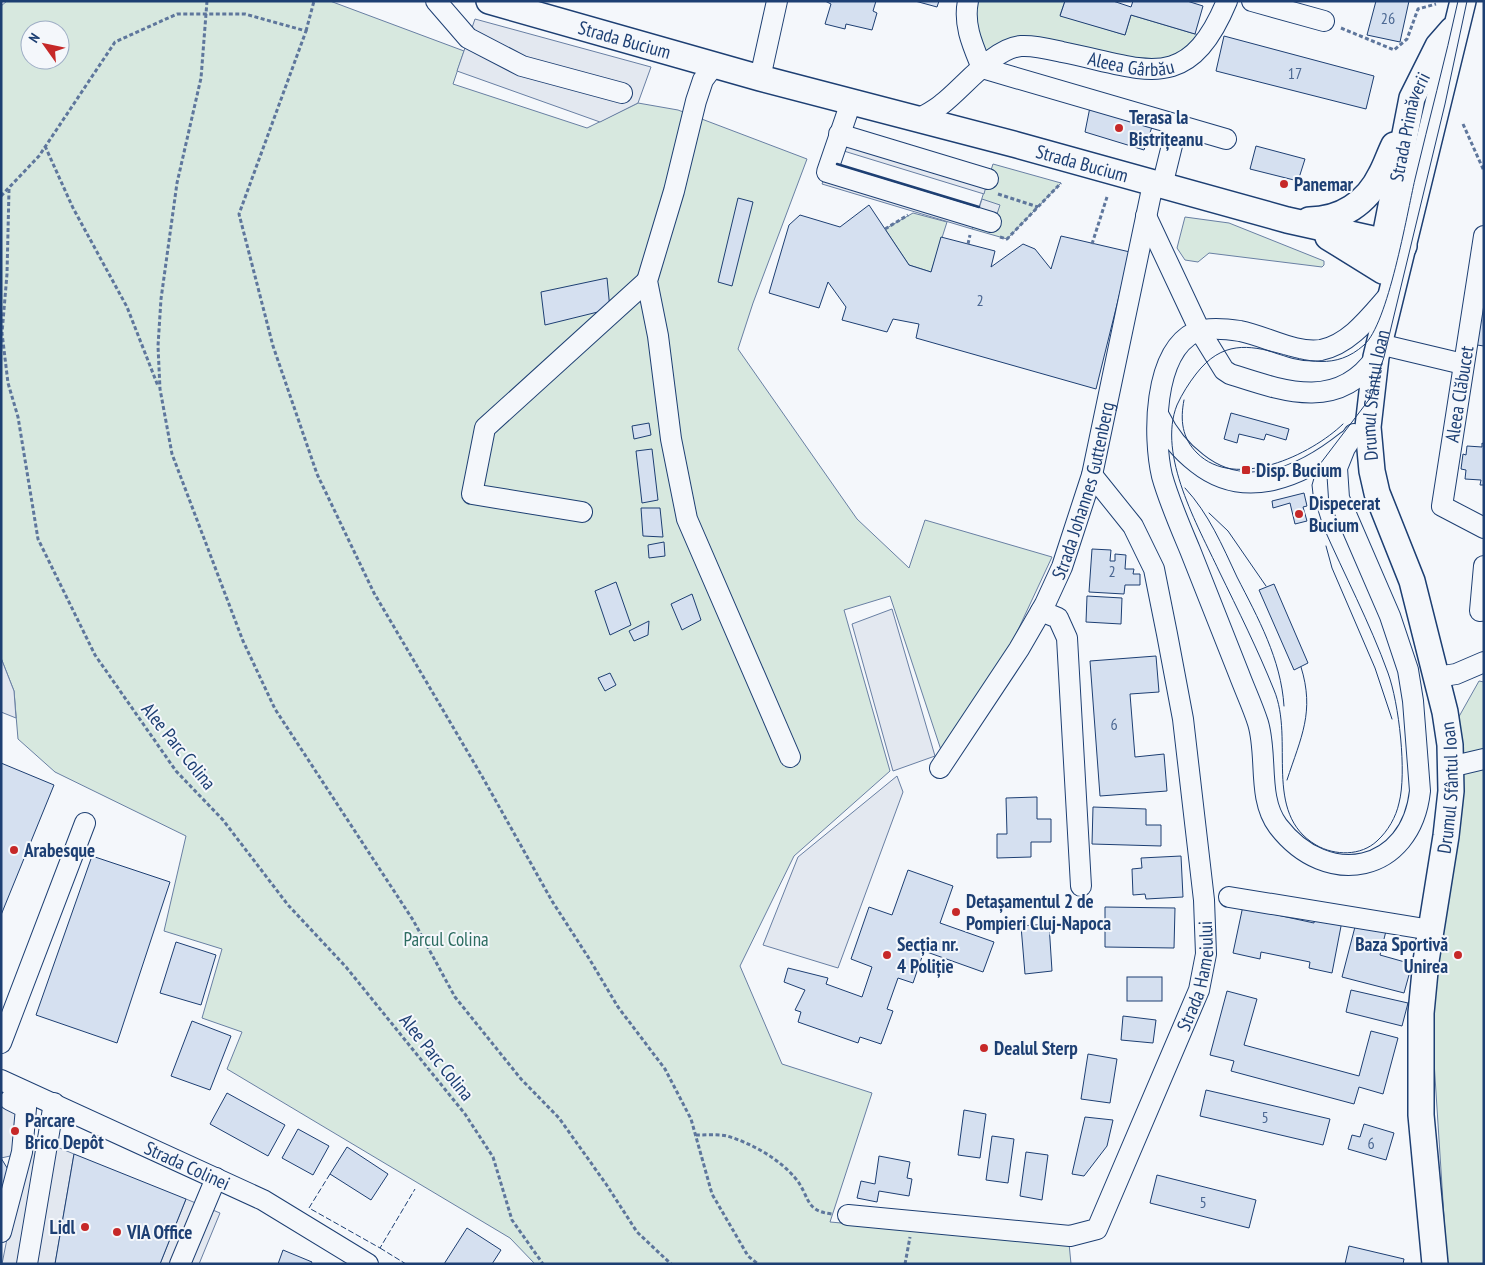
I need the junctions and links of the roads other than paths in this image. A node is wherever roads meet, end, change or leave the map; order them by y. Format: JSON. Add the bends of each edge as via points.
{"nodes":[{"id":1,"x":436,"y":1,"type":"edge"},
{"id":2,"x":489,"y":1,"type":"edge"},
{"id":3,"x":777,"y":1,"type":"edge"},
{"id":4,"x":968,"y":1,"type":"edge"},
{"id":5,"x":1227,"y":1,"type":"edge"},
{"id":6,"x":1252,"y":1,"type":"edge"},
{"id":7,"x":1310,"y":1,"type":"edge"},
{"id":8,"x":551,"y":10,"type":"edge"},
{"id":9,"x":1290,"y":11,"type":"junction"},
{"id":10,"x":1460,"y":12,"type":"edge"},
{"id":11,"x":1324,"y":21,"type":"road end"},
{"id":12,"x":690,"y":56,"type":"junction"},
{"id":13,"x":715,"y":64,"type":"junction"},
{"id":14,"x":982,"y":68,"type":"junction"},
{"id":15,"x":760,"y":78,"type":"junction"},
{"id":16,"x":622,"y":93,"type":"dead end"},
{"id":17,"x":696,"y":102,"type":"junction"},
{"id":18,"x":851,"y":102,"type":"junction"},
{"id":19,"x":917,"y":120,"type":"junction"},
{"id":20,"x":1408,"y":120,"type":"junction"},
{"id":21,"x":1177,"y":125,"type":"junction"},
{"id":22,"x":839,"y":134,"type":"junction"},
{"id":23,"x":1226,"y":139,"type":"dead end"},
{"id":24,"x":1157,"y":185,"type":"junction"},
{"id":25,"x":991,"y":186,"type":"road end"},
{"id":26,"x":1146,"y":216,"type":"junction"},
{"id":27,"x":1287,"y":220,"type":"junction"},
{"id":28,"x":991,"y":222,"type":"dead end"},
{"id":29,"x":1484,"y":236,"type":"edge"},
{"id":30,"x":1394,"y":244,"type":"junction"},
{"id":31,"x":647,"y":281,"type":"junction"},
{"id":32,"x":1387,"y":282,"type":"junction"},
{"id":33,"x":1200,"y":331,"type":"junction"},
{"id":34,"x":1378,"y":351,"type":"junction"},
{"id":35,"x":1463,"y":364,"type":"junction"},
{"id":36,"x":1370,"y":409,"type":"junction"},
{"id":37,"x":1159,"y":416,"type":"junction"},
{"id":38,"x":1354,"y":434,"type":"junction"},
{"id":39,"x":1092,"y":475,"type":"junction"},
{"id":40,"x":582,"y":512,"type":"dead end"},
{"id":41,"x":1484,"y":528,"type":"edge"},
{"id":42,"x":1484,"y":566,"type":"edge"},
{"id":43,"x":1041,"y":611,"type":"junction"},
{"id":44,"x":1480,"y":611,"type":"dead end"},
{"id":45,"x":1484,"y":662,"type":"edge"},
{"id":46,"x":1437,"y":678,"type":"junction"},
{"id":47,"x":790,"y":757,"type":"dead end"},
{"id":48,"x":1484,"y":759,"type":"edge"},
{"id":49,"x":1450,"y":767,"type":"junction"},
{"id":50,"x":940,"y":768,"type":"dead end"},
{"id":51,"x":85,"y":823,"type":"dead end"},
{"id":52,"x":1081,"y":886,"type":"dead end"},
{"id":53,"x":1228,"y":897,"type":"dead end"},
{"id":54,"x":1431,"y":930,"type":"junction"},
{"id":55,"x":1,"y":1043,"type":"edge"},
{"id":56,"x":1,"y":1080,"type":"edge"},
{"id":57,"x":10,"y":1100,"type":"dead end"},
{"id":58,"x":54,"y":1103,"type":"junction"},
{"id":59,"x":216,"y":1178,"type":"junction"},
{"id":60,"x":848,"y":1215,"type":"road end"},
{"id":61,"x":1,"y":1232,"type":"edge"},
{"id":62,"x":27,"y":1264,"type":"edge"},
{"id":63,"x":180,"y":1264,"type":"edge"},
{"id":64,"x":368,"y":1264,"type":"edge"},
{"id":65,"x":1435,"y":1264,"type":"edge"}],
"edges":[{"from":1,"to":16,"type":"street","via":[[468,38],[522,66]]},
{"from":2,"to":8,"type":"main road","name":"Strada Bucium"},
{"from":3,"to":15,"type":"street"},
{"from":4,"to":14,"type":"street","via":[[965,16],[971,43]]},
{"from":5,"to":14,"type":"street","name":"Aleea Gârbău","via":[[1210,37],[1193,56],[1176,67],[1122,66],[1020,46]]},
{"from":6,"to":9,"type":"street"},
{"from":7,"to":9,"type":"street"},
{"from":8,"to":12,"type":"main road","name":"Strada Bucium"},
{"from":9,"to":11,"type":"street"},
{"from":10,"to":20,"type":"main road","name":"Strada Primăverii","via":[[1428,64],[1412,98]]},
{"from":10,"to":30,"type":"main road","name":"Strada Primăverii"},
{"from":12,"to":13,"type":"main road","name":"Strada Bucium"},
{"from":12,"to":17,"type":"street"},
{"from":13,"to":15,"type":"main road","name":"Strada Bucium"},
{"from":13,"to":17,"type":"street","via":[[703,80]]},
{"from":14,"to":19,"type":"street","via":[[942,104]]},
{"from":14,"to":21,"type":"street"},
{"from":15,"to":18,"type":"main road","name":"Strada Bucium"},
{"from":17,"to":31,"type":"street"},
{"from":18,"to":19,"type":"main road","name":"Strada Bucium"},
{"from":18,"to":22,"type":"street"},
{"from":19,"to":24,"type":"main road","name":"Strada Bucium"},
{"from":20,"to":27,"type":"main road","via":[[1381,175],[1359,204],[1341,215],[1315,220]]},
{"from":20,"to":30,"type":"main road","name":"Strada Primăverii"},
{"from":21,"to":23,"type":"street"},
{"from":21,"to":24,"type":"street","name":"Strada Johannes Guttenberg"},
{"from":22,"to":25,"type":"street"},
{"from":22,"to":28,"type":"street","via":[[827,172]]},
{"from":24,"to":26,"type":"street","name":"Strada Johannes Guttenberg"},
{"from":24,"to":27,"type":"main road","name":"Strada Bucium"},
{"from":26,"to":33,"type":"street"},
{"from":26,"to":39,"type":"street","name":"Strada Johannes Guttenberg"},
{"from":27,"to":30,"type":"main road","name":"Strada Bucium"},
{"from":27,"to":32,"type":"main road","via":[[1328,237]]},
{"from":29,"to":35,"type":"street","name":"Aleea Clăbucet"},
{"from":30,"to":32,"type":"main road","name":"Drumul Sfântul Ioan"},
{"from":31,"to":40,"type":"street","via":[[485,428],[472,494]]},
{"from":31,"to":47,"type":"street","via":[[658,336],[671,439],[688,520]]},
{"from":32,"to":33,"type":"street","via":[[1354,332],[1322,350],[1302,349],[1236,331]]},
{"from":32,"to":34,"type":"main road","name":"Drumul Sfântul Ioan"},
{"from":33,"to":34,"type":"street","via":[[1224,370],[1230,374],[1301,393],[1328,391],[1347,385],[1359,378]]},
{"from":33,"to":37,"type":"street","via":[[1186,339],[1169,365],[1159,396]]},
{"from":34,"to":35,"type":"street"},
{"from":34,"to":36,"type":"main road","name":"Drumul Sfântul Ioan"},
{"from":35,"to":41,"type":"street","name":"Aleea Clăbucet","via":[[1442,506]]},
{"from":36,"to":38,"type":"street"},
{"from":36,"to":46,"type":"main road","name":"Drumul Sfântul Ioan","via":[[1368,444],[1377,493],[1412,581]]},
{"from":37,"to":38,"type":"street","via":[[1171,439],[1192,459],[1210,473],[1237,483],[1252,483],[1295,473],[1320,461]]},
{"from":37,"to":38,"type":"street","via":[[1156,445],[1166,489],[1258,722],[1269,812],[1278,827],[1304,850],[1345,866],[1368,864],[1393,848],[1412,820],[1420,791],[1408,670],[1390,616],[1339,498],[1337,468]]},
{"from":39,"to":43,"type":"street","name":"Strada Johannes Guttenberg","via":[[1062,566]]},
{"from":39,"to":60,"type":"street","name":"Strada Hameiului","via":[[1133,526],[1154,570],[1166,625],[1183,719],[1204,900],[1206,954],[1199,990],[1097,1230],[1070,1236]]},
{"from":42,"to":44,"type":"street"},
{"from":43,"to":50,"type":"street","name":"Strada Johannes Guttenberg"},
{"from":43,"to":52,"type":"street","via":[[1058,618],[1067,638]]},
{"from":45,"to":46,"type":"street"},
{"from":46,"to":49,"type":"main road","name":"Drumul Sfântul Ioan","via":[[1448,729]]},
{"from":48,"to":49,"type":"street"},
{"from":49,"to":54,"type":"main road","name":"Drumul Sfântul Ioan","via":[[1446,836]]},
{"from":51,"to":55,"type":"street"},
{"from":53,"to":54,"type":"street"},
{"from":54,"to":65,"type":"main road","name":"Drumul Sfântul Ioan","via":[[1421,1013],[1420,1079]]},
{"from":56,"to":58,"type":"street","name":"Strada Colinei"},
{"from":57,"to":61,"type":"street","via":[[26,1108],[22,1152]]},
{"from":58,"to":59,"type":"street","name":"Strada Colinei"},
{"from":58,"to":62,"type":"street"},
{"from":59,"to":63,"type":"street"},
{"from":59,"to":64,"type":"street","name":"Strada Colinei","via":[[263,1200]]}]}
